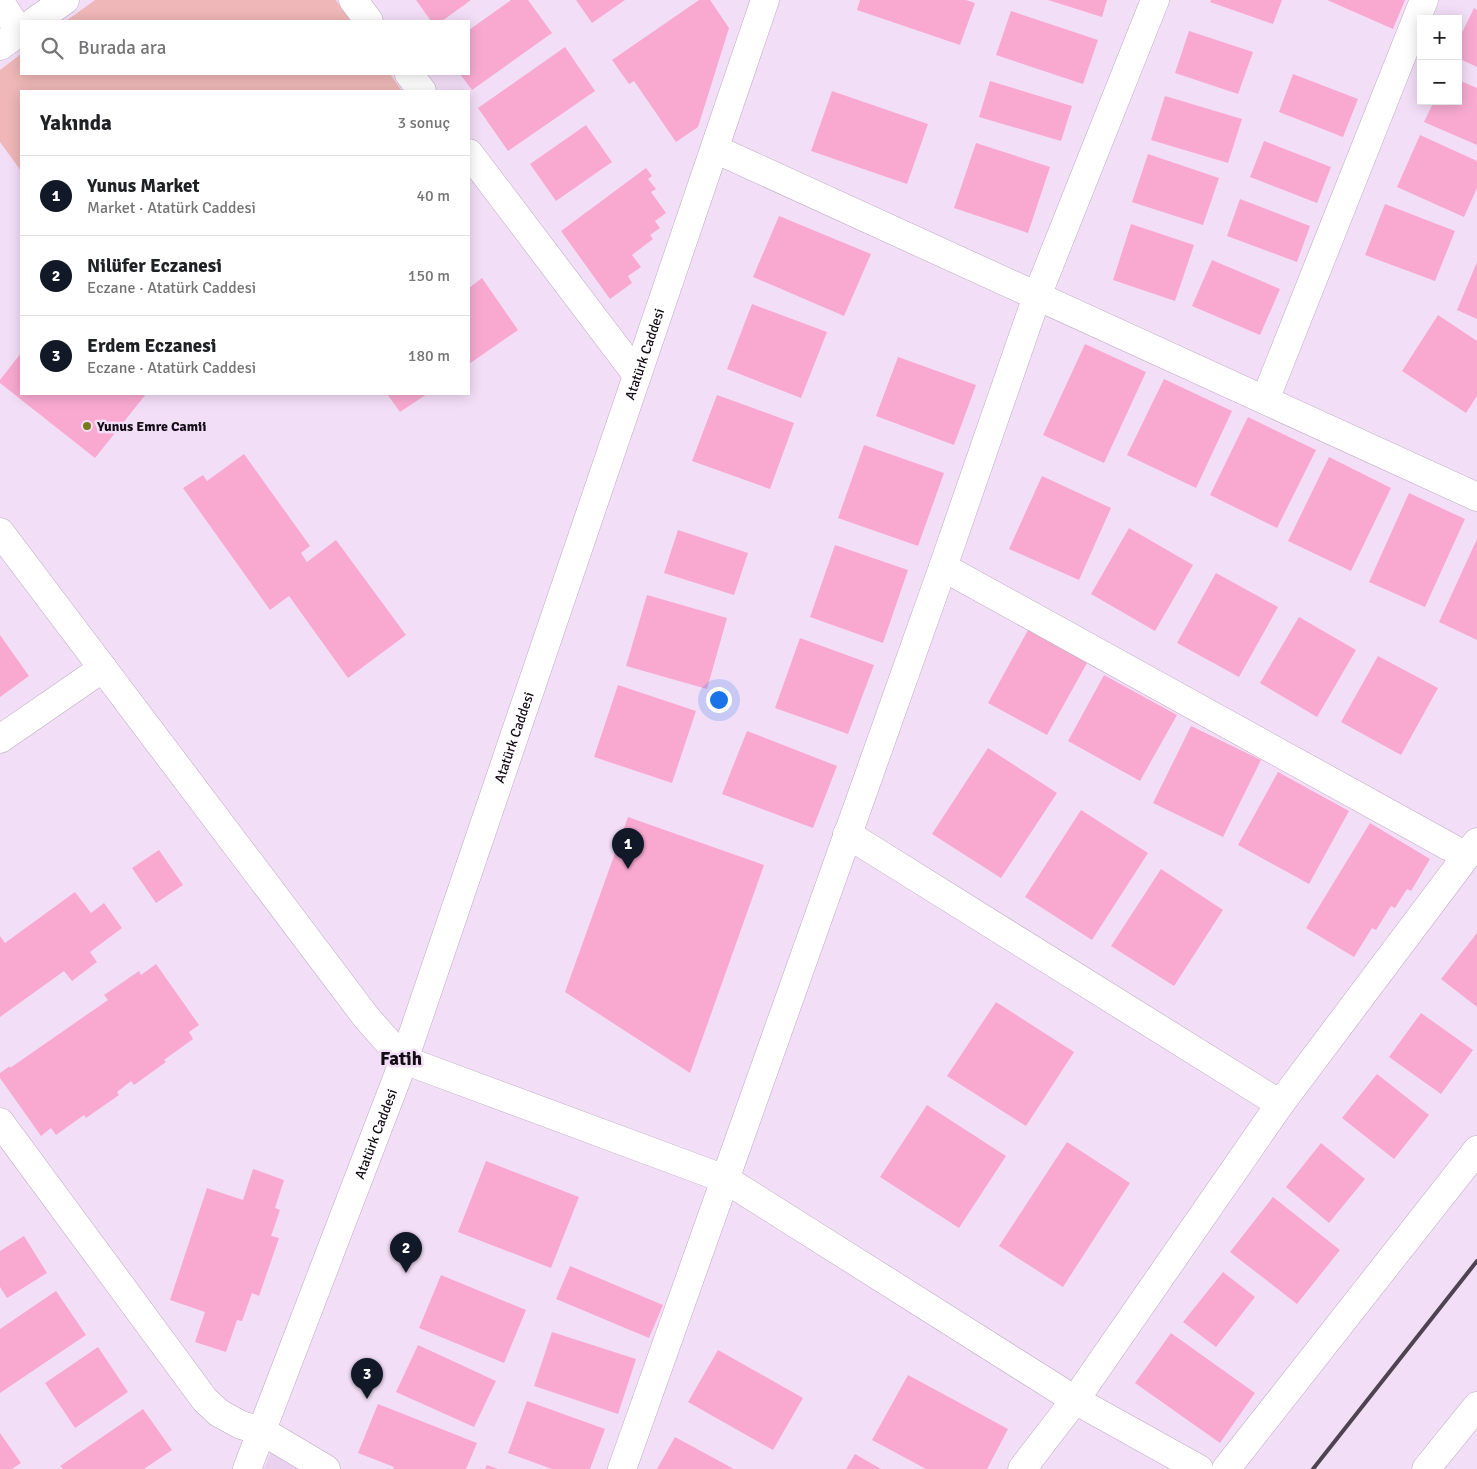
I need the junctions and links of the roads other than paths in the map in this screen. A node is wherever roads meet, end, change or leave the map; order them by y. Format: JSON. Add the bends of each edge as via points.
{"nodes":[{"id":1,"x":65,"y":0,"type":"edge"},
{"id":2,"x":353,"y":0,"type":"edge"},
{"id":3,"x":1155,"y":0,"type":"edge"},
{"id":4,"x":1424,"y":0,"type":"edge"},
{"id":5,"x":0,"y":2,"type":"edge"},
{"id":6,"x":759,"y":4,"type":"edge"},
{"id":7,"x":37,"y":20,"type":"edge"},
{"id":8,"x":368,"y":20,"type":"edge"},
{"id":9,"x":19,"y":33,"type":"edge"},
{"id":10,"x":410,"y":75,"type":"edge"},
{"id":11,"x":421,"y":90,"type":"edge"},
{"id":12,"x":715,"y":149,"type":"junction"},
{"id":13,"x":470,"y":154,"type":"edge"},
{"id":14,"x":1036,"y":296,"type":"junction"},
{"id":15,"x":637,"y":375,"type":"junction"},
{"id":16,"x":1265,"y":400,"type":"junction"},
{"id":17,"x":1475,"y":493,"type":"edge"},
{"id":18,"x":0,"y":532,"type":"edge"},
{"id":19,"x":943,"y":567,"type":"junction"},
{"id":20,"x":102,"y":668,"type":"junction"},
{"id":21,"x":0,"y":739,"type":"edge"},
{"id":22,"x":847,"y":834,"type":"junction"},
{"id":23,"x":1472,"y":849,"type":"edge"},
{"id":24,"x":404,"y":1060,"type":"junction"},
{"id":25,"x":1280,"y":1104,"type":"junction"},
{"id":26,"x":0,"y":1122,"type":"edge"},
{"id":27,"x":1477,"y":1150,"type":"edge"},
{"id":28,"x":725,"y":1180,"type":"junction"},
{"id":29,"x":1075,"y":1400,"type":"junction"},
{"id":30,"x":1477,"y":1406,"type":"edge"},
{"id":31,"x":262,"y":1432,"type":"junction"},
{"id":32,"x":247,"y":1469,"type":"edge"},
{"id":33,"x":326,"y":1469,"type":"edge"},
{"id":34,"x":622,"y":1469,"type":"edge"},
{"id":35,"x":1022,"y":1469,"type":"edge"},
{"id":36,"x":1199,"y":1469,"type":"edge"},
{"id":37,"x":1226,"y":1469,"type":"edge"},
{"id":38,"x":1426,"y":1469,"type":"edge"}],
"edges":[{"from":1,"to":7,"type":"street"},
{"from":2,"to":8,"type":"street"},
{"from":3,"to":14,"type":"street"},
{"from":4,"to":16,"type":"street"},
{"from":5,"to":9,"type":"street"},
{"from":6,"to":12,"type":"street","name":"Atatürk Caddesi"},
{"from":10,"to":11,"type":"street"},
{"from":12,"to":14,"type":"street"},
{"from":12,"to":15,"type":"street","name":"Atatürk Caddesi"},
{"from":13,"to":15,"type":"street"},
{"from":14,"to":16,"type":"street"},
{"from":14,"to":19,"type":"street"},
{"from":15,"to":24,"type":"street","name":"Atatürk Caddesi"},
{"from":16,"to":17,"type":"street"},
{"from":18,"to":20,"type":"street"},
{"from":19,"to":22,"type":"street"},
{"from":19,"to":23,"type":"street"},
{"from":20,"to":21,"type":"street"},
{"from":20,"to":24,"type":"street","via":[[366,1016]]},
{"from":22,"to":25,"type":"street"},
{"from":22,"to":28,"type":"street"},
{"from":23,"to":25,"type":"street"},
{"from":24,"to":28,"type":"street"},
{"from":24,"to":31,"type":"street","name":"Atatürk Caddesi"},
{"from":25,"to":29,"type":"street"},
{"from":26,"to":31,"type":"street","via":[[205,1400],[219,1413]]},
{"from":27,"to":37,"type":"street"},
{"from":28,"to":29,"type":"street"},
{"from":28,"to":34,"type":"street"},
{"from":29,"to":35,"type":"street"},
{"from":29,"to":36,"type":"street"},
{"from":30,"to":38,"type":"street"},
{"from":31,"to":32,"type":"street","name":"Atatürk Caddesi"},
{"from":31,"to":33,"type":"street"}]}
